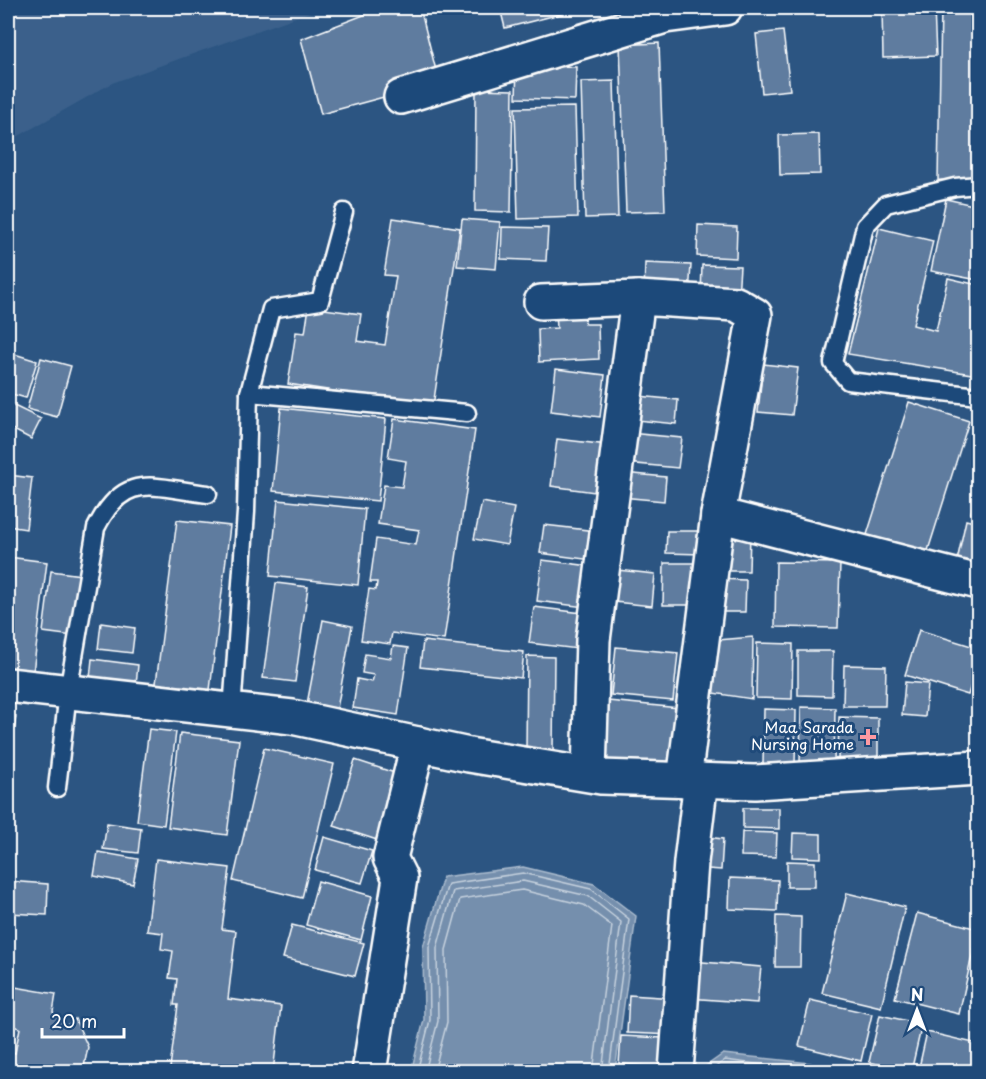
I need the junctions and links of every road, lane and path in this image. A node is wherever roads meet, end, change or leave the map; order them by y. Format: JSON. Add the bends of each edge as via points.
{"nodes":[{"id":1,"x":725,"y":8,"type":"edge"},
{"id":2,"x":401,"y":97,"type":"dead end"},
{"id":3,"x":978,"y":185,"type":"edge"},
{"id":4,"x":344,"y":212,"type":"dead end"},
{"id":5,"x":638,"y":298,"type":"junction"},
{"id":6,"x":541,"y":302,"type":"dead end"},
{"id":7,"x":249,"y":393,"type":"junction"},
{"id":8,"x":978,"y":396,"type":"edge"},
{"id":9,"x":467,"y":412,"type":"dead end"},
{"id":10,"x":208,"y":494,"type":"dead end"},
{"id":11,"x":718,"y":515,"type":"junction"},
{"id":12,"x":978,"y":582,"type":"edge"},
{"id":13,"x":8,"y":685,"type":"edge"},
{"id":14,"x":69,"y":692,"type":"junction"},
{"id":15,"x":232,"y":711,"type":"junction"},
{"id":16,"x":418,"y":744,"type":"junction"},
{"id":17,"x":978,"y":768,"type":"edge"},
{"id":18,"x":589,"y":774,"type":"junction"},
{"id":19,"x":692,"y":780,"type":"junction"},
{"id":20,"x":57,"y":788,"type":"dead end"},
{"id":21,"x":369,"y":1071,"type":"edge"},
{"id":22,"x":676,"y":1071,"type":"edge"}],
"edges":[{"from":1,"to":2,"type":"street","via":[[664,16]]},
{"from":3,"to":8,"type":"lane","via":[[886,204],[865,226],[833,363],[848,381]]},
{"from":4,"to":7,"type":"lane","via":[[320,301],[272,309]]},
{"from":5,"to":6,"type":"street"},
{"from":5,"to":11,"type":"street","via":[[736,304],[755,315]]},
{"from":5,"to":18,"type":"street","via":[[593,640]]},
{"from":7,"to":9,"type":"lane"},
{"from":7,"to":15,"type":"lane","via":[[246,512]]},
{"from":10,"to":14,"type":"lane","via":[[141,486],[123,492],[106,508],[96,528]]},
{"from":11,"to":12,"type":"street"},
{"from":11,"to":19,"type":"street"},
{"from":13,"to":14,"type":"street"},
{"from":14,"to":15,"type":"street"},
{"from":14,"to":20,"type":"lane"},
{"from":15,"to":16,"type":"street","via":[[292,717]]},
{"from":16,"to":18,"type":"street"},
{"from":16,"to":21,"type":"street","via":[[390,858],[400,878]]},
{"from":17,"to":19,"type":"street","via":[[755,782]]},
{"from":18,"to":19,"type":"street"},
{"from":19,"to":22,"type":"street","via":[[691,862]]}]}
